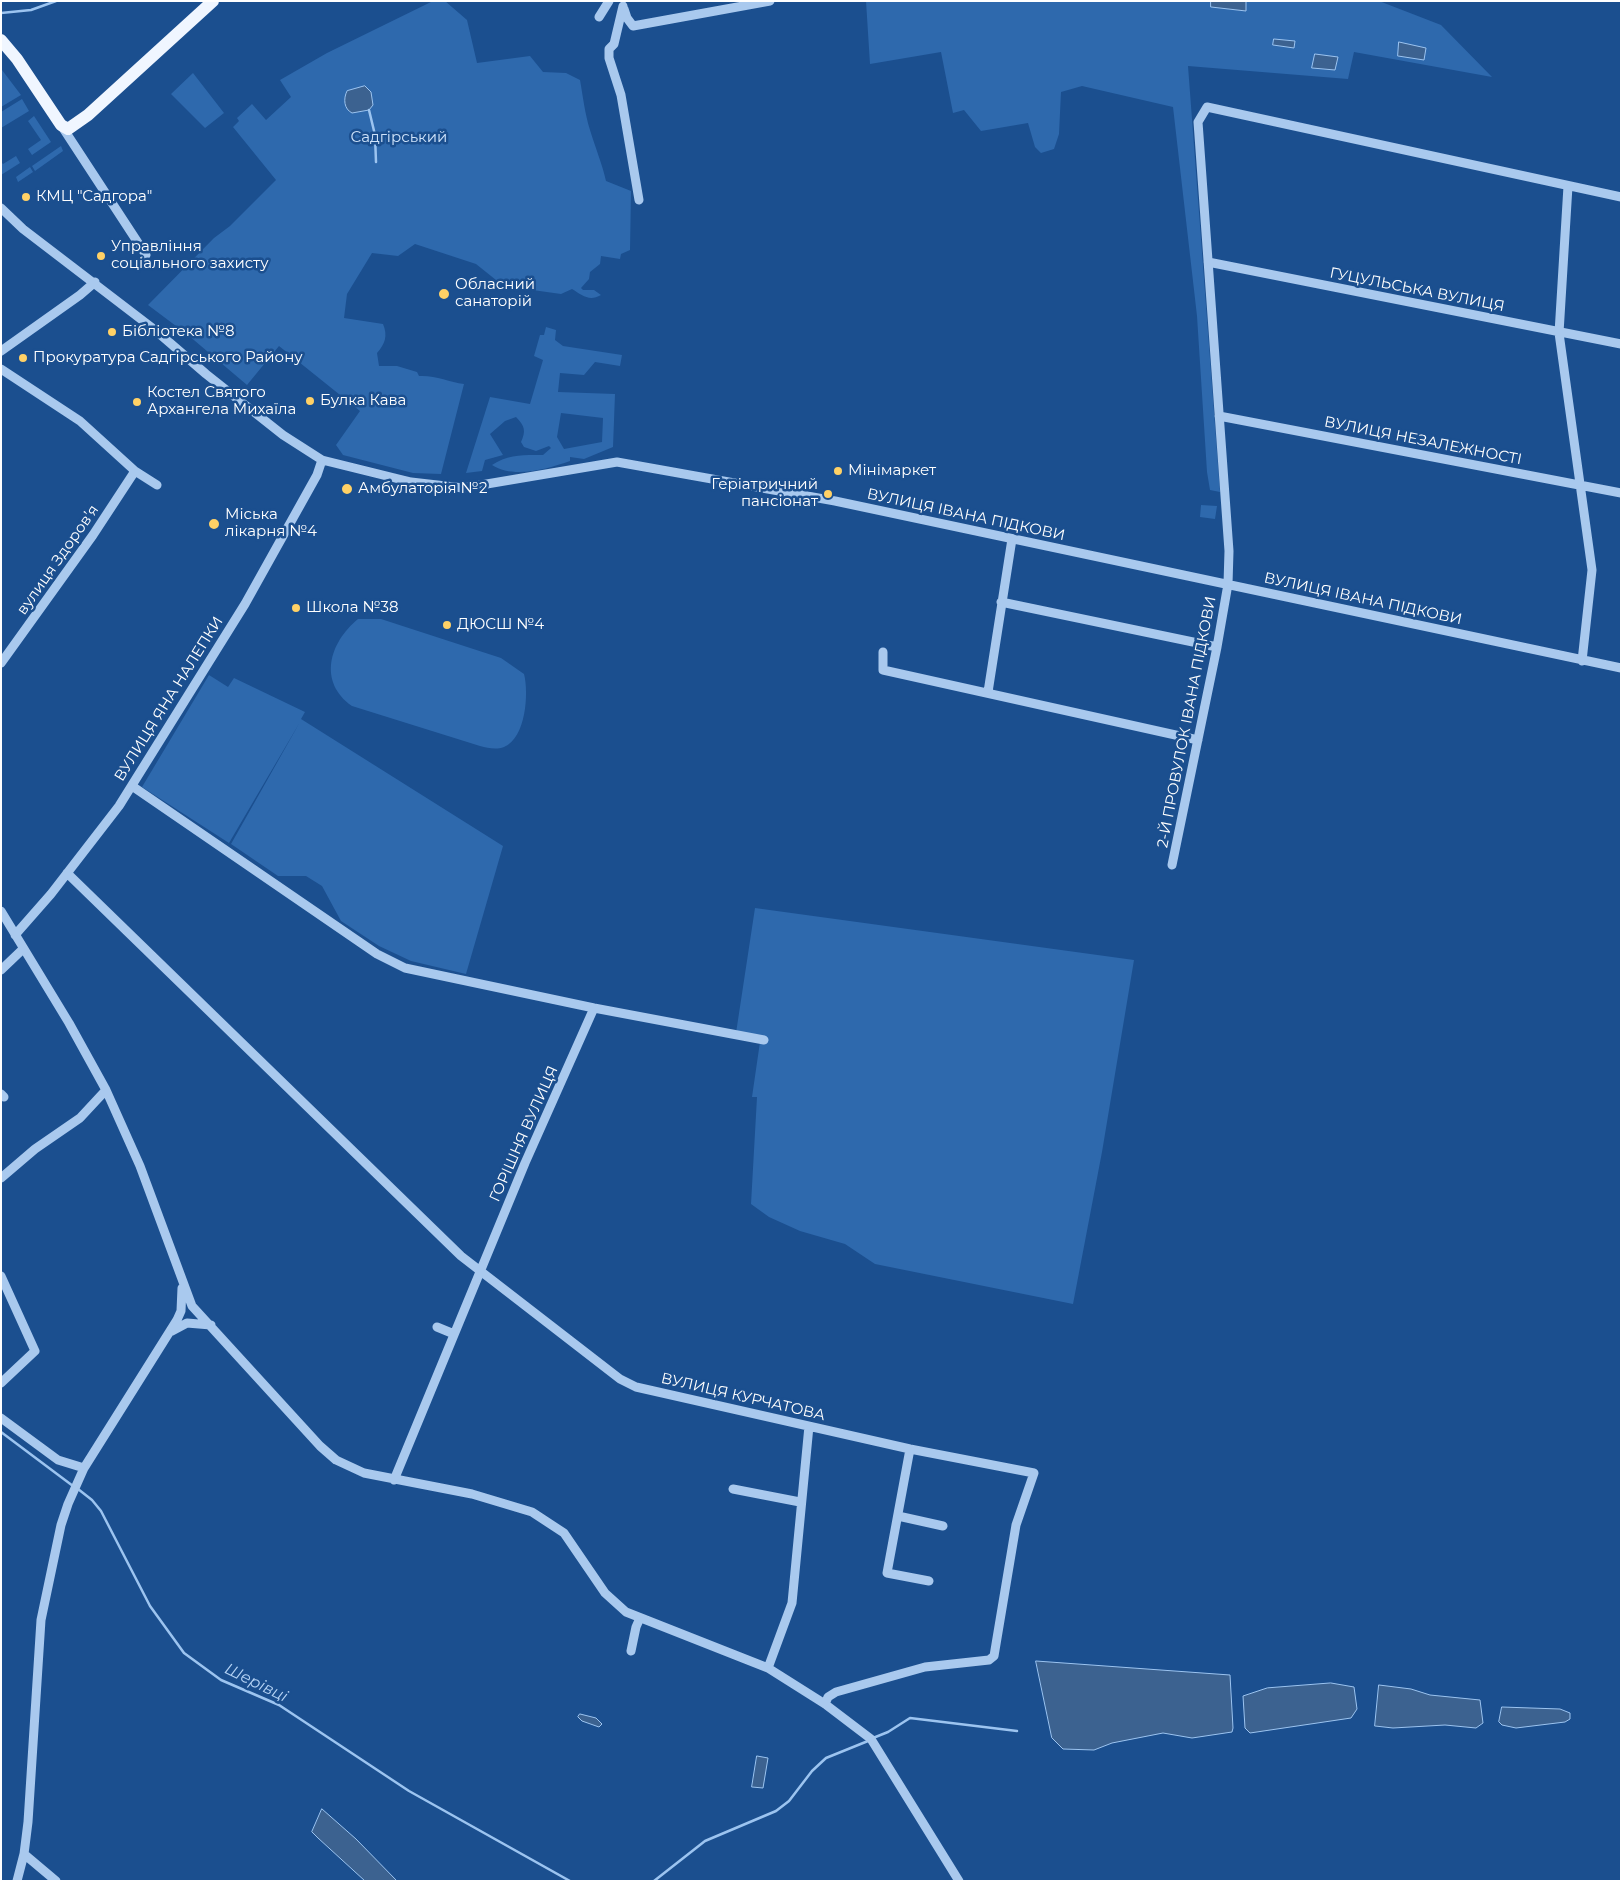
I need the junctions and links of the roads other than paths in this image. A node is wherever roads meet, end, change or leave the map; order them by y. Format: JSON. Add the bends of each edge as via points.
{"nodes":[{"id":1,"x":213,"y":1,"type":"edge"},
{"id":2,"x":609,"y":1,"type":"edge"},
{"id":3,"x":770,"y":1,"type":"edge"},
{"id":4,"x":623,"y":4,"type":"edge"},
{"id":5,"x":599,"y":17,"type":"dead end"},
{"id":6,"x":1,"y":40,"type":"edge"},
{"id":7,"x":60,"y":125,"type":"junction"},
{"id":8,"x":1568,"y":186,"type":"junction"},
{"id":9,"x":1621,"y":197,"type":"edge"},
{"id":10,"x":639,"y":200,"type":"dead end"},
{"id":11,"x":1,"y":208,"type":"edge"},
{"id":12,"x":146,"y":254,"type":"dead end"},
{"id":13,"x":1208,"y":262,"type":"junction"},
{"id":14,"x":95,"y":282,"type":"junction"},
{"id":15,"x":1559,"y":333,"type":"junction"},
{"id":16,"x":1621,"y":344,"type":"edge"},
{"id":17,"x":1,"y":351,"type":"edge"},
{"id":18,"x":1,"y":369,"type":"edge"},
{"id":19,"x":1219,"y":416,"type":"junction"},
{"id":20,"x":322,"y":460,"type":"junction"},
{"id":21,"x":135,"y":470,"type":"junction"},
{"id":22,"x":157,"y":485,"type":"dead end"},
{"id":23,"x":1579,"y":485,"type":"junction"},
{"id":24,"x":1621,"y":493,"type":"edge"},
{"id":25,"x":1012,"y":539,"type":"junction"},
{"id":26,"x":1228,"y":584,"type":"junction"},
{"id":27,"x":1001,"y":602,"type":"junction"},
{"id":28,"x":1217,"y":647,"type":"junction"},
{"id":29,"x":883,"y":652,"type":"dead end"},
{"id":30,"x":1582,"y":661,"type":"junction"},
{"id":31,"x":1,"y":662,"type":"edge"},
{"id":32,"x":1621,"y":668,"type":"edge"},
{"id":33,"x":988,"y":692,"type":"junction"},
{"id":34,"x":1198,"y":740,"type":"junction"},
{"id":35,"x":132,"y":786,"type":"junction"},
{"id":36,"x":1172,"y":865,"type":"dead end"},
{"id":37,"x":68,"y":873,"type":"junction"},
{"id":38,"x":1,"y":911,"type":"edge"},
{"id":39,"x":15,"y":935,"type":"junction"},
{"id":40,"x":23,"y":949,"type":"junction"},
{"id":41,"x":1,"y":970,"type":"edge"},
{"id":42,"x":594,"y":1008,"type":"junction"},
{"id":43,"x":764,"y":1040,"type":"dead end"},
{"id":44,"x":106,"y":1090,"type":"junction"},
{"id":45,"x":1,"y":1178,"type":"edge"},
{"id":46,"x":480,"y":1271,"type":"junction"},
{"id":47,"x":1,"y":1276,"type":"edge"},
{"id":48,"x":182,"y":1283,"type":"junction"},
{"id":49,"x":211,"y":1326,"type":"junction"},
{"id":50,"x":437,"y":1327,"type":"dead end"},
{"id":51,"x":170,"y":1333,"type":"junction"},
{"id":52,"x":454,"y":1334,"type":"junction"},
{"id":53,"x":1,"y":1383,"type":"edge"},
{"id":54,"x":1,"y":1418,"type":"edge"},
{"id":55,"x":809,"y":1426,"type":"junction"},
{"id":56,"x":910,"y":1449,"type":"junction"},
{"id":57,"x":82,"y":1471,"type":"junction"},
{"id":58,"x":394,"y":1480,"type":"junction"},
{"id":59,"x":733,"y":1489,"type":"dead end"},
{"id":60,"x":800,"y":1502,"type":"junction"},
{"id":61,"x":898,"y":1516,"type":"junction"},
{"id":62,"x":943,"y":1526,"type":"dead end"},
{"id":63,"x":930,"y":1581,"type":"dead end"},
{"id":64,"x":640,"y":1618,"type":"junction"},
{"id":65,"x":631,"y":1651,"type":"dead end"},
{"id":66,"x":768,"y":1668,"type":"junction"},
{"id":67,"x":825,"y":1704,"type":"junction"},
{"id":68,"x":24,"y":1854,"type":"junction"},
{"id":69,"x":17,"y":1881,"type":"edge"},
{"id":70,"x":56,"y":1881,"type":"edge"},
{"id":71,"x":959,"y":1881,"type":"edge"}],
"edges":[{"from":1,"to":7,"type":"main road","via":[[76,125],[68,129]]},
{"from":2,"to":5,"type":"street"},
{"from":3,"to":4,"type":"street","via":[[633,26],[626,18]]},
{"from":4,"to":10,"type":"street","via":[[609,58],[621,95]]},
{"from":6,"to":7,"type":"main road"},
{"from":7,"to":12,"type":"street"},
{"from":8,"to":9,"type":"street"},
{"from":8,"to":13,"type":"street","name":"2-Й ПРОВУЛОК ІВАНА ПІДКОВИ","via":[[1207,107],[1198,122]]},
{"from":8,"to":15,"type":"street"},
{"from":11,"to":14,"type":"street","name":"ВУЛИЦЯ ІВАНА ПІДКОВИ","via":[[23,229]]},
{"from":13,"to":15,"type":"street","name":"ГУЦУЛЬСЬКА ВУЛИЦЯ"},
{"from":13,"to":19,"type":"street","name":"2-Й ПРОВУЛОК ІВАНА ПІДКОВИ"},
{"from":14,"to":17,"type":"street"},
{"from":14,"to":20,"type":"street","name":"ВУЛИЦЯ ІВАНА ПІДКОВИ","via":[[278,431]]},
{"from":15,"to":16,"type":"street","name":"ГУЦУЛЬСЬКА ВУЛИЦЯ"},
{"from":15,"to":23,"type":"street"},
{"from":18,"to":21,"type":"street","via":[[80,421]]},
{"from":19,"to":23,"type":"street","name":"ВУЛИЦЯ НЕЗАЛЕЖНОСТІ"},
{"from":19,"to":26,"type":"street","name":"2-Й ПРОВУЛОК ІВАНА ПІДКОВИ","via":[[1229,550]]},
{"from":20,"to":25,"type":"street","name":"ВУЛИЦЯ ІВАНА ПІДКОВИ","via":[[411,482],[463,488],[617,462],[835,501]]},
{"from":20,"to":35,"type":"street","name":"ВУЛИЦЯ ЯНА НАЛЕПКИ","via":[[317,475],[245,604]]},
{"from":21,"to":22,"type":"street"},
{"from":21,"to":31,"type":"street","name":"вулиця Здоровʼя","via":[[82,551]]},
{"from":23,"to":24,"type":"street","name":"ВУЛИЦЯ НЕЗАЛЕЖНОСТІ"},
{"from":23,"to":30,"type":"street","via":[[1592,570]]},
{"from":25,"to":26,"type":"street","name":"ВУЛИЦЯ ІВАНА ПІДКОВИ"},
{"from":25,"to":27,"type":"street"},
{"from":26,"to":28,"type":"street","name":"2-Й ПРОВУЛОК ІВАНА ПІДКОВИ"},
{"from":26,"to":30,"type":"street","name":"ВУЛИЦЯ ІВАНА ПІДКОВИ"},
{"from":27,"to":28,"type":"street"},
{"from":27,"to":33,"type":"street"},
{"from":28,"to":34,"type":"street","name":"2-Й ПРОВУЛОК ІВАНА ПІДКОВИ"},
{"from":29,"to":33,"type":"street","via":[[883,670]]},
{"from":30,"to":32,"type":"street","name":"ВУЛИЦЯ ІВАНА ПІДКОВИ"},
{"from":33,"to":34,"type":"street"},
{"from":34,"to":36,"type":"street","name":"2-Й ПРОВУЛОК ІВАНА ПІДКОВИ"},
{"from":35,"to":37,"type":"street","name":"ВУЛИЦЯ ЯНА НАЛЕПКИ"},
{"from":35,"to":42,"type":"street","via":[[377,954],[405,968]]},
{"from":37,"to":39,"type":"street","name":"ВУЛИЦЯ ЯНА НАЛЕПКИ"},
{"from":37,"to":46,"type":"street","name":"ВУЛИЦЯ КУРЧАТОВА","via":[[353,1152]]},
{"from":38,"to":39,"type":"street"},
{"from":39,"to":40,"type":"street"},
{"from":40,"to":41,"type":"street"},
{"from":40,"to":44,"type":"street","via":[[69,1022]]},
{"from":42,"to":43,"type":"street"},
{"from":42,"to":46,"type":"street","name":"ГОРІШНЯ ВУЛИЦЯ"},
{"from":44,"to":45,"type":"street","via":[[80,1118]]},
{"from":44,"to":48,"type":"street","via":[[140,1166]]},
{"from":46,"to":52,"type":"street","name":"ГОРІШНЯ ВУЛИЦЯ"},
{"from":46,"to":55,"type":"street","name":"ВУЛИЦЯ КУРЧАТОВА","via":[[612,1373],[636,1387]]},
{"from":47,"to":53,"type":"street","via":[[35,1351]]},
{"from":48,"to":49,"type":"street","via":[[192,1306]]},
{"from":48,"to":51,"type":"street","via":[[181,1311]]},
{"from":49,"to":51,"type":"street","via":[[188,1323]]},
{"from":49,"to":58,"type":"street","via":[[336,1460],[364,1473]]},
{"from":50,"to":52,"type":"street"},
{"from":51,"to":57,"type":"street"},
{"from":52,"to":58,"type":"street","name":"ГОРІШНЯ ВУЛИЦЯ"},
{"from":54,"to":57,"type":"street","via":[[58,1460]]},
{"from":55,"to":56,"type":"street","name":"ВУЛИЦЯ КУРЧАТОВА"},
{"from":55,"to":60,"type":"street"},
{"from":56,"to":61,"type":"street"},
{"from":56,"to":67,"type":"street","name":"ВУЛИЦЯ КУРЧАТОВА","via":[[1034,1474],[1016,1525],[994,1656],[989,1660],[925,1667],[836,1692],[828,1697]]},
{"from":57,"to":68,"type":"street","via":[[68,1504],[41,1620]]},
{"from":58,"to":64,"type":"street","via":[[472,1494],[532,1512],[564,1533],[605,1593],[621,1608]]},
{"from":59,"to":60,"type":"street"},
{"from":60,"to":66,"type":"street","via":[[792,1603]]},
{"from":61,"to":62,"type":"street"},
{"from":61,"to":63,"type":"street","via":[[888,1573]]},
{"from":64,"to":65,"type":"street"},
{"from":64,"to":66,"type":"street"},
{"from":66,"to":67,"type":"street"},
{"from":67,"to":71,"type":"street","via":[[872,1739]]},
{"from":68,"to":69,"type":"street"},
{"from":68,"to":70,"type":"street"}]}
